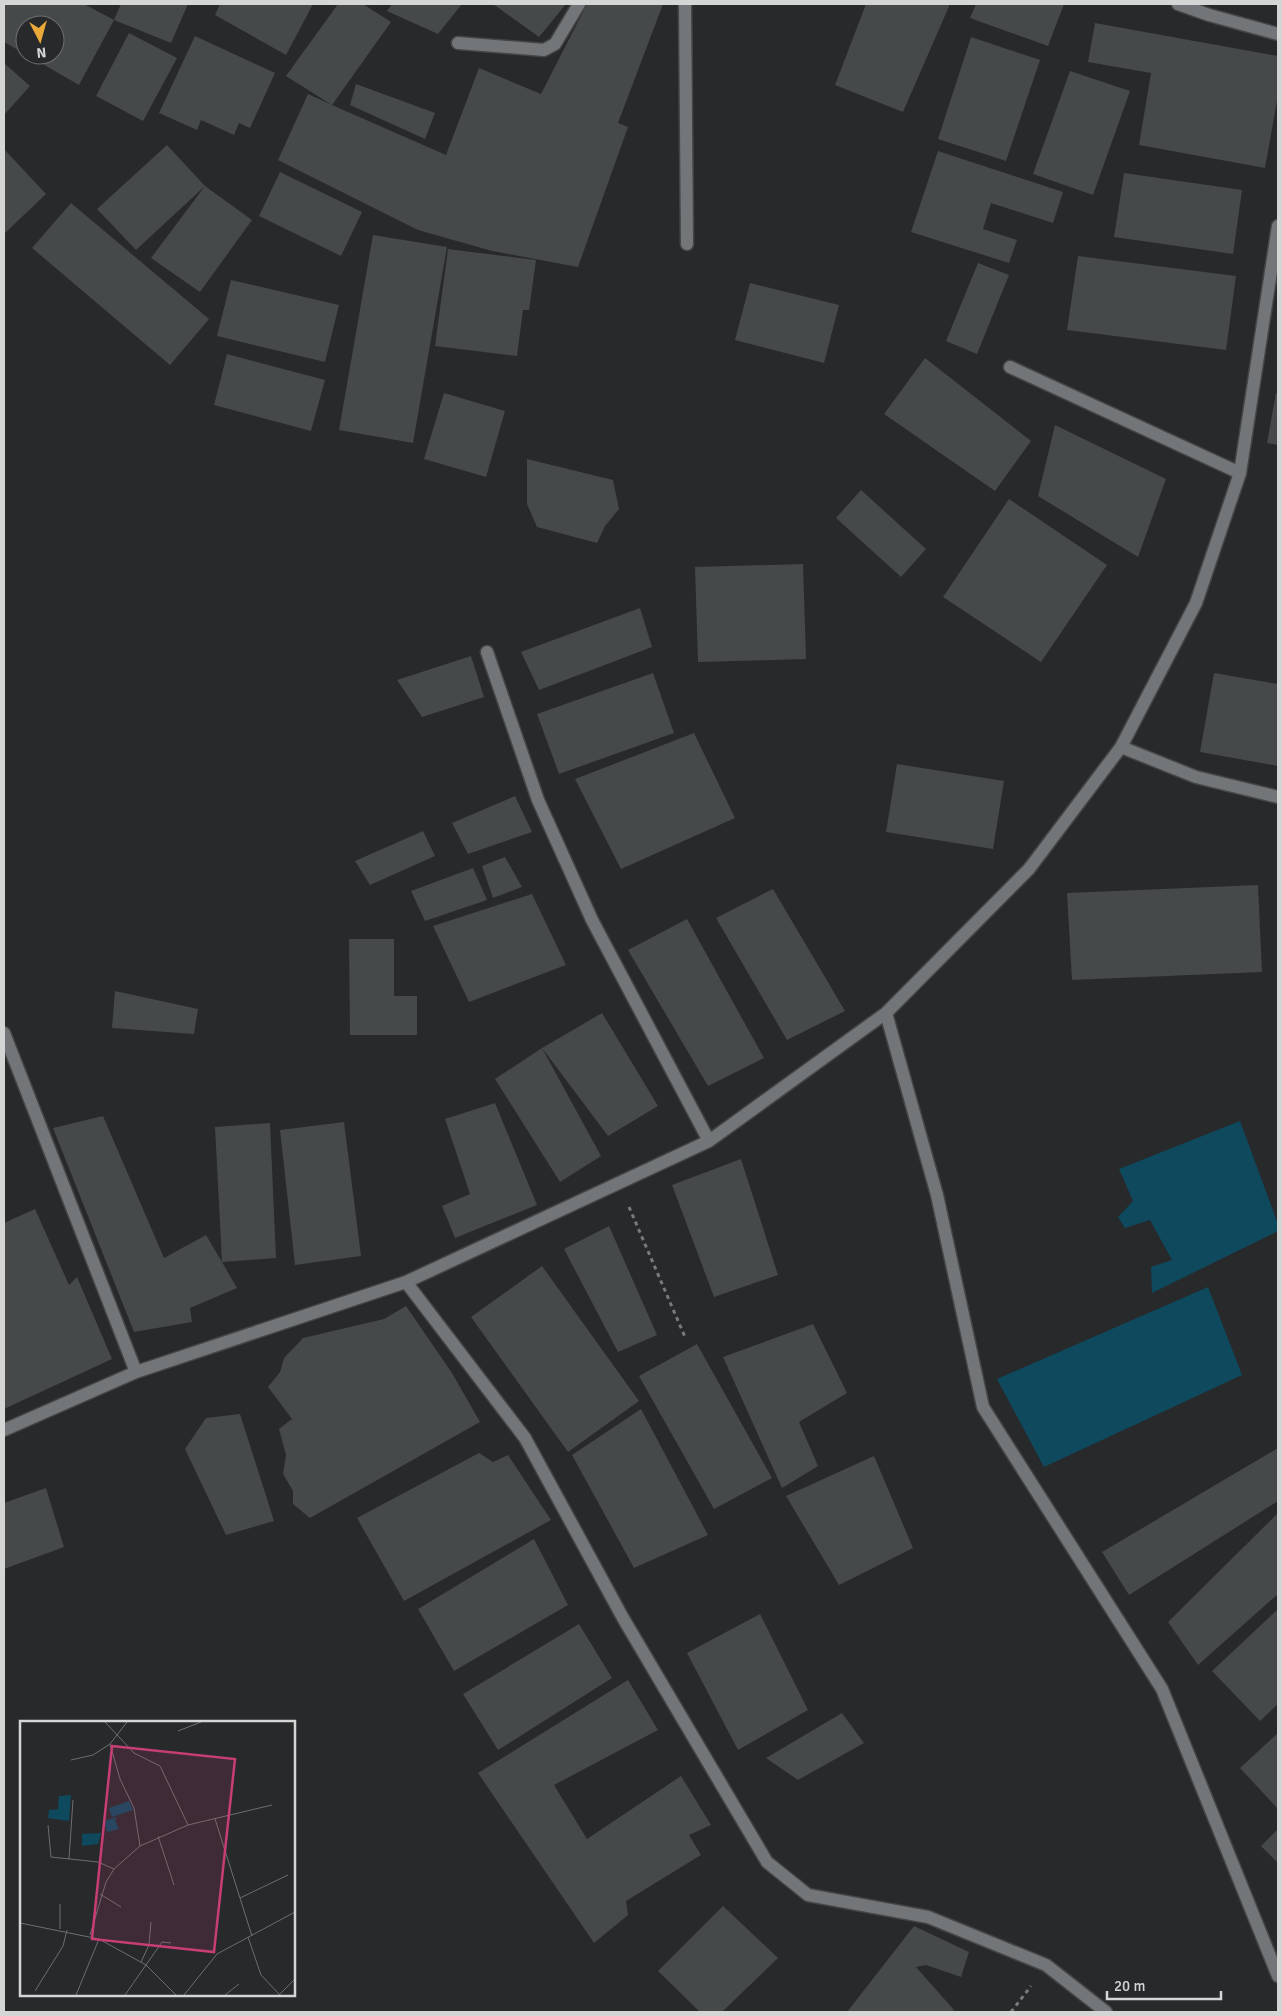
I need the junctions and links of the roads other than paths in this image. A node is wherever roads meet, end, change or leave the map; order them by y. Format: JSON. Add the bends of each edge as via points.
{"nodes":[{"id":1,"x":579,"y":4,"type":"edge"},
{"id":2,"x":685,"y":4,"type":"edge"},
{"id":3,"x":1178,"y":4,"type":"edge"},
{"id":4,"x":1210,"y":9,"type":"edge"},
{"id":5,"x":1278,"y":34,"type":"edge"},
{"id":6,"x":458,"y":43,"type":"dead end"},
{"id":7,"x":1278,"y":226,"type":"edge"},
{"id":8,"x":687,"y":244,"type":"dead end"},
{"id":9,"x":1010,"y":367,"type":"dead end"},
{"id":10,"x":1240,"y":473,"type":"junction"},
{"id":11,"x":487,"y":652,"type":"dead end"},
{"id":12,"x":1121,"y":747,"type":"junction"},
{"id":13,"x":1278,"y":797,"type":"edge"},
{"id":14,"x":886,"y":1013,"type":"junction"},
{"id":15,"x":4,"y":1033,"type":"edge"},
{"id":16,"x":709,"y":1141,"type":"junction"},
{"id":17,"x":406,"y":1282,"type":"junction"},
{"id":18,"x":136,"y":1372,"type":"junction"},
{"id":19,"x":4,"y":1430,"type":"edge"},
{"id":20,"x":1278,"y":1976,"type":"edge"},
{"id":21,"x":1106,"y":2012,"type":"edge"}],
"edges":[{"from":1,"to":6,"type":"street","via":[[555,44],[544,50]]},
{"from":2,"to":8,"type":"street"},
{"from":3,"to":4,"type":"street"},
{"from":4,"to":5,"type":"street"},
{"from":7,"to":10,"type":"street"},
{"from":9,"to":10,"type":"street"},
{"from":10,"to":12,"type":"street","via":[[1196,603]]},
{"from":11,"to":16,"type":"street","via":[[538,800],[584,903]]},
{"from":12,"to":13,"type":"street","via":[[1196,777]]},
{"from":12,"to":14,"type":"street","via":[[1029,869]]},
{"from":14,"to":16,"type":"street"},
{"from":14,"to":20,"type":"street","via":[[937,1195],[983,1407],[1162,1689]]},
{"from":15,"to":18,"type":"street"},
{"from":16,"to":17,"type":"street"},
{"from":17,"to":18,"type":"street"},
{"from":17,"to":21,"type":"street","via":[[525,1438],[623,1618],[767,1862],[808,1895],[928,1917],[1046,1965]]},
{"from":18,"to":19,"type":"street"}]}
